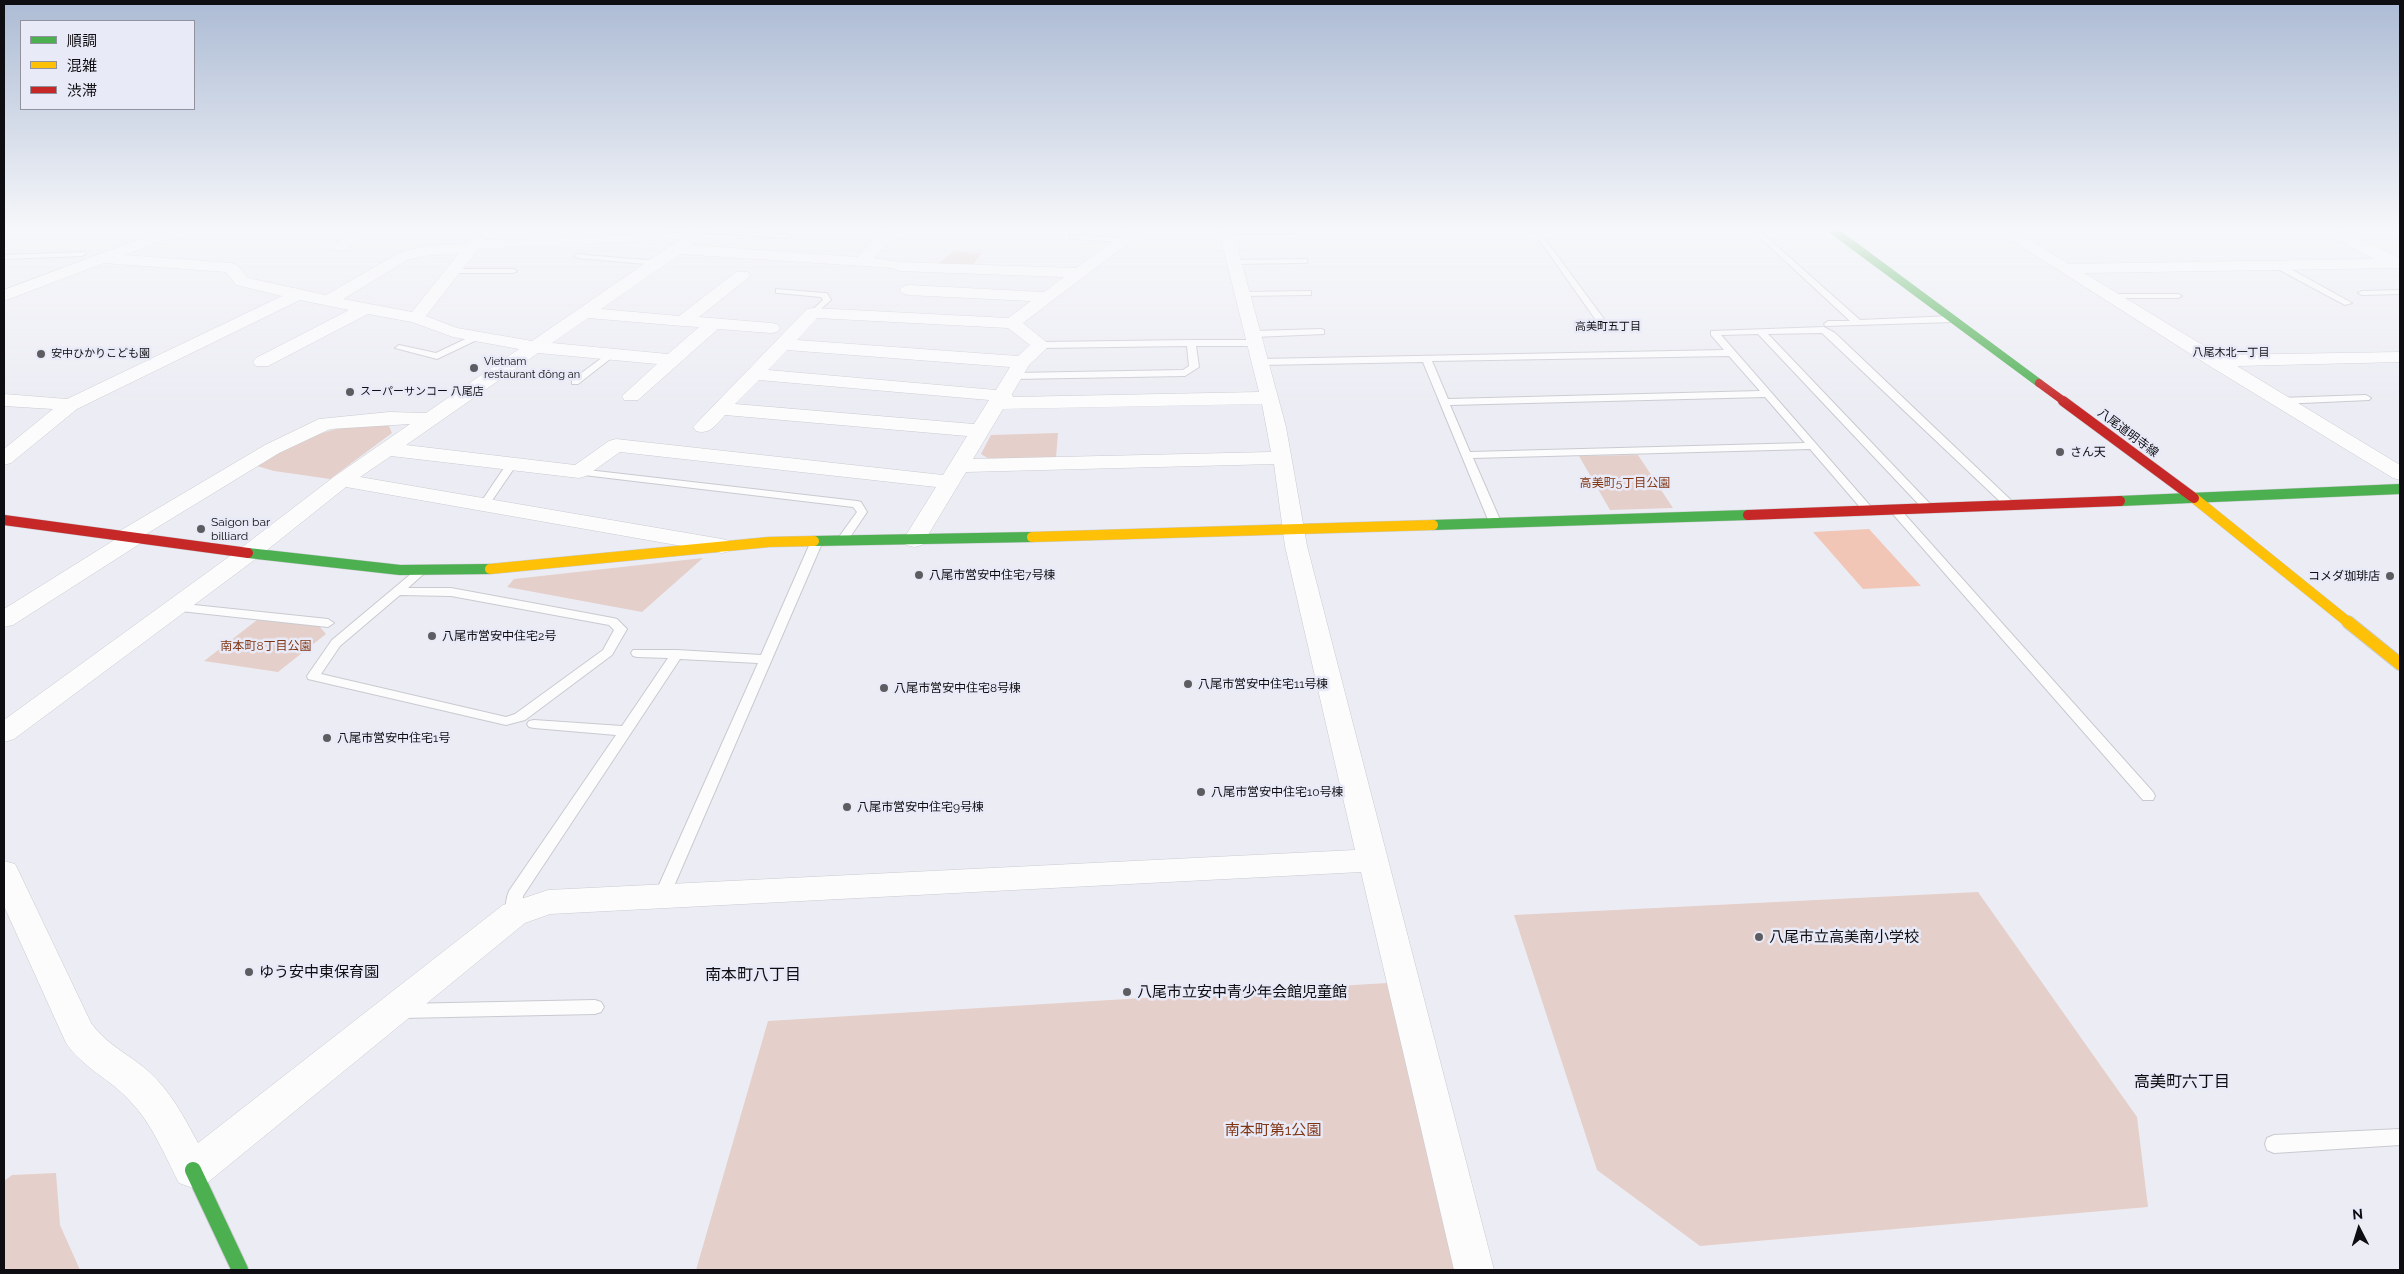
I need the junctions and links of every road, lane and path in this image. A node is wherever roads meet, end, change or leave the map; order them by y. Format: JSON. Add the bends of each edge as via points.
{"nodes":[{"id":1,"x":18,"y":290,"type":"edge"},
{"id":2,"x":278,"y":290,"type":"edge"},
{"id":3,"x":346,"y":290,"type":"edge"},
{"id":4,"x":437,"y":290,"type":"edge"},
{"id":5,"x":617,"y":290,"type":"edge"},
{"id":6,"x":722,"y":290,"type":"edge"},
{"id":7,"x":908,"y":290,"type":"edge"},
{"id":8,"x":917,"y":290,"type":"edge"},
{"id":9,"x":1056,"y":290,"type":"edge"},
{"id":10,"x":1242,"y":290,"type":"edge"},
{"id":11,"x":1579,"y":290,"type":"edge"},
{"id":12,"x":1822,"y":290,"type":"edge"},
{"id":13,"x":1914,"y":290,"type":"edge"},
{"id":14,"x":2102,"y":290,"type":"edge"},
{"id":15,"x":2325,"y":290,"type":"edge"},
{"id":16,"x":779,"y":291,"type":"dead end"},
{"id":17,"x":2400,"y":292,"type":"edge"},
{"id":18,"x":1308,"y":293,"type":"dead end"},
{"id":19,"x":2362,"y":293,"type":"dead end"},
{"id":20,"x":1243,"y":294,"type":"junction"},
{"id":21,"x":298,"y":295,"type":"junction"},
{"id":22,"x":4,"y":296,"type":"edge"},
{"id":23,"x":2111,"y":296,"type":"junction"},
{"id":24,"x":2178,"y":296,"type":"dead end"},
{"id":25,"x":1047,"y":297,"type":"junction"},
{"id":26,"x":328,"y":301,"type":"junction"},
{"id":27,"x":2348,"y":303,"type":"dead end"},
{"id":28,"x":366,"y":308,"type":"junction"},
{"id":29,"x":813,"y":312,"type":"junction"},
{"id":30,"x":583,"y":314,"type":"junction"},
{"id":31,"x":887,"y":316,"type":"junction"},
{"id":32,"x":416,"y":318,"type":"junction"},
{"id":33,"x":1953,"y":319,"type":"junction"},
{"id":34,"x":682,"y":321,"type":"junction"},
{"id":35,"x":1601,"y":321,"type":"dead end"},
{"id":36,"x":1012,"y":323,"type":"junction"},
{"id":37,"x":1858,"y":323,"type":"junction"},
{"id":38,"x":713,"y":324,"type":"junction"},
{"id":39,"x":1828,"y":324,"type":"dead end"},
{"id":40,"x":771,"y":328,"type":"dead end"},
{"id":41,"x":1321,"y":332,"type":"dead end"},
{"id":42,"x":1761,"y":332,"type":"junction"},
{"id":43,"x":478,"y":336,"type":"junction"},
{"id":44,"x":1255,"y":338,"type":"junction"},
{"id":45,"x":1191,"y":343,"type":"junction"},
{"id":46,"x":782,"y":344,"type":"junction"},
{"id":47,"x":1041,"y":345,"type":"junction"},
{"id":48,"x":535,"y":347,"type":"junction"},
{"id":49,"x":399,"y":348,"type":"dead end"},
{"id":50,"x":1732,"y":352,"type":"junction"},
{"id":51,"x":899,"y":353,"type":"junction"},
{"id":52,"x":612,"y":354,"type":"junction"},
{"id":53,"x":2400,"y":357,"type":"edge"},
{"id":54,"x":1426,"y":359,"type":"junction"},
{"id":55,"x":672,"y":360,"type":"junction"},
{"id":56,"x":2214,"y":361,"type":"junction"},
{"id":57,"x":262,"y":362,"type":"dead end"},
{"id":58,"x":1260,"y":362,"type":"junction"},
{"id":59,"x":1018,"y":369,"type":"junction"},
{"id":60,"x":754,"y":374,"type":"junction"},
{"id":61,"x":575,"y":382,"type":"dead end"},
{"id":62,"x":1768,"y":394,"type":"junction"},
{"id":63,"x":631,"y":396,"type":"dead end"},
{"id":64,"x":1268,"y":398,"type":"junction"},
{"id":65,"x":2366,"y":398,"type":"dead end"},
{"id":66,"x":1001,"y":399,"type":"junction"},
{"id":67,"x":4,"y":400,"type":"edge"},
{"id":68,"x":2280,"y":401,"type":"junction"},
{"id":69,"x":861,"y":402,"type":"junction"},
{"id":70,"x":1444,"y":402,"type":"junction"},
{"id":71,"x":70,"y":405,"type":"junction"},
{"id":72,"x":720,"y":409,"type":"junction"},
{"id":73,"x":430,"y":419,"type":"junction"},
{"id":74,"x":703,"y":427,"type":"dead end"},
{"id":75,"x":982,"y":431,"type":"junction"},
{"id":76,"x":1812,"y":446,"type":"junction"},
{"id":77,"x":387,"y":449,"type":"junction"},
{"id":78,"x":1467,"y":455,"type":"junction"},
{"id":79,"x":4,"y":458,"type":"edge"},
{"id":80,"x":1282,"y":458,"type":"junction"},
{"id":81,"x":512,"y":464,"type":"junction"},
{"id":82,"x":579,"y":472,"type":"junction"},
{"id":83,"x":955,"y":474,"type":"junction"},
{"id":84,"x":2400,"y":474,"type":"edge"},
{"id":85,"x":342,"y":480,"type":"junction"},
{"id":86,"x":2400,"y":489,"type":"edge"},
{"id":87,"x":2194,"y":498,"type":"junction"},
{"id":88,"x":484,"y":505,"type":"junction"},
{"id":89,"x":2011,"y":506,"type":"junction"},
{"id":90,"x":1929,"y":509,"type":"junction"},
{"id":91,"x":1869,"y":511,"type":"junction"},
{"id":92,"x":1896,"y":511,"type":"junction"},
{"id":93,"x":4,"y":520,"type":"edge"},
{"id":94,"x":1495,"y":522,"type":"junction"},
{"id":95,"x":1294,"y":528,"type":"junction"},
{"id":96,"x":129,"y":538,"type":"junction"},
{"id":97,"x":914,"y":540,"type":"junction"},
{"id":98,"x":817,"y":541,"type":"junction"},
{"id":99,"x":842,"y":541,"type":"junction"},
{"id":100,"x":722,"y":546,"type":"junction"},
{"id":101,"x":249,"y":553,"type":"junction"},
{"id":102,"x":422,"y":570,"type":"junction"},
{"id":103,"x":397,"y":591,"type":"junction"},
{"id":104,"x":175,"y":607,"type":"junction"},
{"id":105,"x":4,"y":620,"type":"edge"},
{"id":106,"x":328,"y":623,"type":"dead end"},
{"id":107,"x":637,"y":653,"type":"dead end"},
{"id":108,"x":677,"y":654,"type":"junction"},
{"id":109,"x":765,"y":659,"type":"junction"},
{"id":110,"x":2400,"y":664,"type":"edge"},
{"id":111,"x":534,"y":724,"type":"dead end"},
{"id":112,"x":626,"y":731,"type":"junction"},
{"id":113,"x":4,"y":733,"type":"edge"},
{"id":114,"x":2148,"y":796,"type":"dead end"},
{"id":115,"x":1372,"y":860,"type":"junction"},
{"id":116,"x":4,"y":872,"type":"edge"},
{"id":117,"x":662,"y":896,"type":"junction"},
{"id":118,"x":514,"y":914,"type":"junction"},
{"id":119,"x":594,"y":1007,"type":"dead end"},
{"id":120,"x":391,"y":1012,"type":"junction"},
{"id":121,"x":2400,"y":1137,"type":"edge"},
{"id":122,"x":2274,"y":1144,"type":"dead end"},
{"id":123,"x":193,"y":1170,"type":"junction"},
{"id":124,"x":240,"y":1270,"type":"edge"},
{"id":125,"x":1474,"y":1270,"type":"edge"}],
"edges":[{"from":1,"to":22,"type":"street"},
{"from":2,"to":21,"type":"street"},
{"from":3,"to":26,"type":"street"},
{"from":4,"to":32,"type":"street"},
{"from":5,"to":30,"type":"street"},
{"from":6,"to":34,"type":"street"},
{"from":7,"to":31,"type":"street"},
{"from":8,"to":25,"type":"street"},
{"from":9,"to":25,"type":"street"},
{"from":10,"to":20,"type":"street"},
{"from":11,"to":35,"type":"lane"},
{"from":12,"to":37,"type":"lane"},
{"from":13,"to":33,"type":"street","name":"八尾道明寺線"},
{"from":14,"to":23,"type":"street"},
{"from":15,"to":27,"type":"lane"},
{"from":16,"to":29,"type":"lane","via":[[824,295],[827,300]]},
{"from":17,"to":19,"type":"lane"},
{"from":18,"to":20,"type":"lane"},
{"from":20,"to":44,"type":"street"},
{"from":21,"to":26,"type":"street"},
{"from":21,"to":71,"type":"street"},
{"from":23,"to":24,"type":"lane"},
{"from":23,"to":56,"type":"street"},
{"from":25,"to":36,"type":"street"},
{"from":26,"to":28,"type":"street"},
{"from":28,"to":32,"type":"street"},
{"from":28,"to":57,"type":"street"},
{"from":29,"to":31,"type":"street"},
{"from":29,"to":46,"type":"street"},
{"from":30,"to":34,"type":"street"},
{"from":30,"to":48,"type":"street"},
{"from":31,"to":36,"type":"street"},
{"from":32,"to":43,"type":"street","via":[[453,332]]},
{"from":33,"to":37,"type":"lane"},
{"from":33,"to":87,"type":"street","name":"八尾道明寺線"},
{"from":34,"to":38,"type":"street"},
{"from":36,"to":47,"type":"street"},
{"from":37,"to":39,"type":"lane"},
{"from":38,"to":40,"type":"street"},
{"from":38,"to":55,"type":"street"},
{"from":41,"to":44,"type":"lane"},
{"from":42,"to":50,"type":"lane","via":[[1714,333]]},
{"from":42,"to":89,"type":"lane","via":[[1824,330],[1832,335]]},
{"from":42,"to":90,"type":"lane"},
{"from":43,"to":48,"type":"street"},
{"from":43,"to":49,"type":"lane","via":[[437,356]]},
{"from":44,"to":45,"type":"lane"},
{"from":44,"to":58,"type":"street"},
{"from":45,"to":47,"type":"lane"},
{"from":45,"to":59,"type":"lane","via":[[1194,367],[1184,373]]},
{"from":46,"to":51,"type":"street"},
{"from":46,"to":60,"type":"street"},
{"from":47,"to":59,"type":"street"},
{"from":48,"to":52,"type":"street"},
{"from":48,"to":73,"type":"street"},
{"from":50,"to":54,"type":"lane"},
{"from":50,"to":62,"type":"lane"},
{"from":51,"to":59,"type":"street"},
{"from":51,"to":69,"type":"street"},
{"from":52,"to":55,"type":"street"},
{"from":52,"to":61,"type":"lane"},
{"from":53,"to":56,"type":"street"},
{"from":54,"to":58,"type":"lane"},
{"from":54,"to":70,"type":"lane"},
{"from":55,"to":63,"type":"street"},
{"from":56,"to":68,"type":"street"},
{"from":58,"to":64,"type":"street"},
{"from":59,"to":66,"type":"street"},
{"from":60,"to":69,"type":"street"},
{"from":60,"to":72,"type":"street"},
{"from":62,"to":70,"type":"lane"},
{"from":62,"to":76,"type":"lane"},
{"from":64,"to":66,"type":"street"},
{"from":64,"to":80,"type":"street"},
{"from":65,"to":68,"type":"lane"},
{"from":66,"to":69,"type":"street"},
{"from":66,"to":75,"type":"street"},
{"from":67,"to":71,"type":"street"},
{"from":68,"to":84,"type":"street"},
{"from":69,"to":72,"type":"street"},
{"from":69,"to":75,"type":"street"},
{"from":70,"to":78,"type":"lane"},
{"from":71,"to":79,"type":"street"},
{"from":72,"to":74,"type":"street"},
{"from":73,"to":77,"type":"street"},
{"from":73,"to":96,"type":"street","via":[[389,418],[326,423],[272,449]]},
{"from":75,"to":83,"type":"street"},
{"from":76,"to":78,"type":"lane"},
{"from":76,"to":91,"type":"lane"},
{"from":77,"to":81,"type":"street"},
{"from":77,"to":85,"type":"street"},
{"from":78,"to":94,"type":"lane"},
{"from":80,"to":83,"type":"street"},
{"from":80,"to":95,"type":"street"},
{"from":81,"to":82,"type":"street"},
{"from":81,"to":88,"type":"lane"},
{"from":82,"to":83,"type":"street","via":[[616,445]]},
{"from":82,"to":99,"type":"lane","via":[[857,504],[862,512]]},
{"from":83,"to":97,"type":"street"},
{"from":85,"to":88,"type":"street"},
{"from":85,"to":101,"type":"street"},
{"from":86,"to":87,"type":"street"},
{"from":87,"to":89,"type":"street"},
{"from":87,"to":110,"type":"street","name":"八尾道明寺線"},
{"from":88,"to":100,"type":"street"},
{"from":89,"to":90,"type":"street"},
{"from":90,"to":92,"type":"street"},
{"from":91,"to":92,"type":"street"},
{"from":91,"to":94,"type":"street"},
{"from":92,"to":114,"type":"lane"},
{"from":93,"to":96,"type":"street"},
{"from":94,"to":95,"type":"street"},
{"from":95,"to":97,"type":"street"},
{"from":95,"to":115,"type":"street"},
{"from":96,"to":101,"type":"street"},
{"from":96,"to":105,"type":"street"},
{"from":97,"to":99,"type":"street"},
{"from":98,"to":99,"type":"street"},
{"from":98,"to":100,"type":"street"},
{"from":98,"to":109,"type":"lane"},
{"from":100,"to":102,"type":"street","via":[[505,570]]},
{"from":101,"to":102,"type":"street"},
{"from":101,"to":104,"type":"street"},
{"from":102,"to":103,"type":"lane"},
{"from":103,"to":103,"type":"lane","via":[[336,643],[313,676],[506,721],[520,717],[608,652],[621,629],[613,622],[451,592]]},
{"from":104,"to":106,"type":"lane"},
{"from":104,"to":113,"type":"street"},
{"from":107,"to":108,"type":"lane"},
{"from":108,"to":109,"type":"lane"},
{"from":108,"to":112,"type":"lane"},
{"from":109,"to":117,"type":"lane"},
{"from":111,"to":112,"type":"lane"},
{"from":112,"to":118,"type":"lane","via":[[515,895]]},
{"from":115,"to":117,"type":"street"},
{"from":115,"to":125,"type":"street"},
{"from":116,"to":123,"type":"street","via":[[78,1034],[87,1048],[141,1086],[151,1097]]},
{"from":117,"to":118,"type":"street","via":[[548,902]]},
{"from":118,"to":120,"type":"street"},
{"from":119,"to":120,"type":"lane"},
{"from":120,"to":123,"type":"street"},
{"from":121,"to":122,"type":"lane"},
{"from":123,"to":124,"type":"street"}]}
